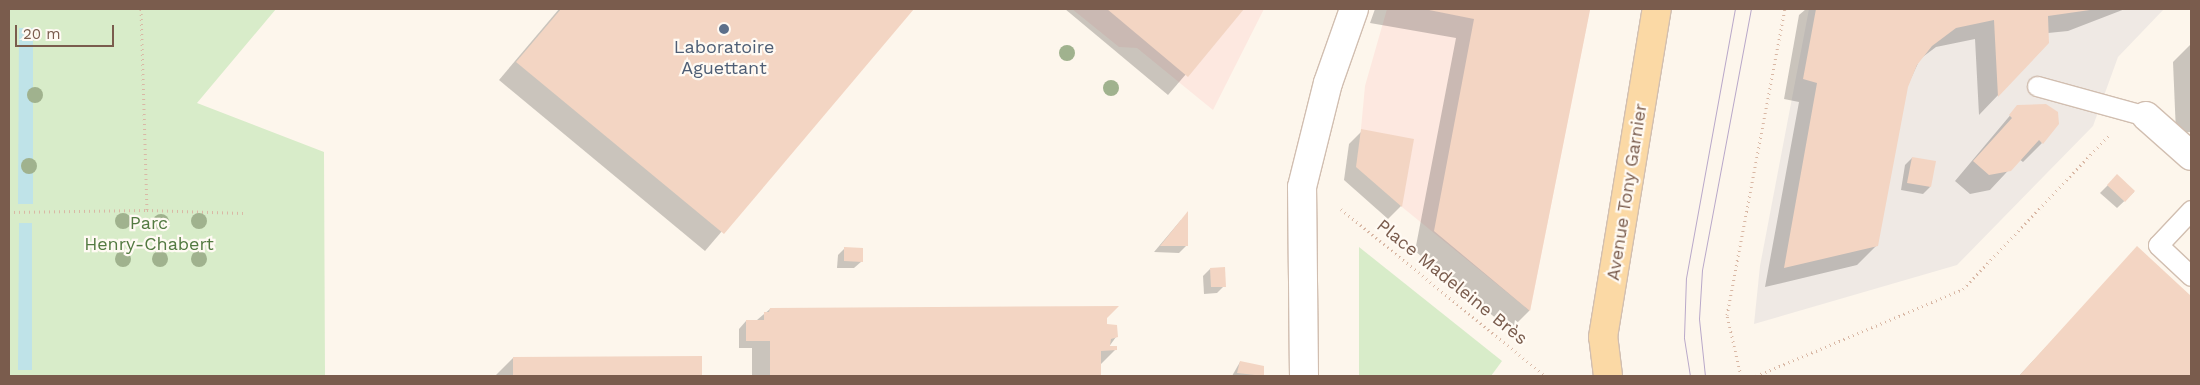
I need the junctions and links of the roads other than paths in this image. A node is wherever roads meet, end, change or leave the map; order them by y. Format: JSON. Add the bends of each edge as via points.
{"nodes":[{"id":1,"x":1354,"y":9,"type":"edge"},
{"id":2,"x":1657,"y":9,"type":"edge"},
{"id":3,"x":2037,"y":86,"type":"dead end"},
{"id":4,"x":2146,"y":116,"type":"joint"},
{"id":5,"x":2191,"y":156,"type":"edge"},
{"id":6,"x":2191,"y":210,"type":"edge"},
{"id":7,"x":2191,"y":276,"type":"edge"},
{"id":8,"x":1304,"y":376,"type":"edge"},
{"id":9,"x":1608,"y":376,"type":"edge"}],
"edges":[{"from":1,"to":8,"type":"street","via":[[1328,83],[1302,187]]},
{"from":2,"to":9,"type":"main road","name":"Avenue Tony Garnier","via":[[1603,337]]},
{"from":3,"to":4,"type":"lane"},
{"from":4,"to":5,"type":"street"},
{"from":6,"to":7,"type":"lane","via":[[2158,245]]}]}
